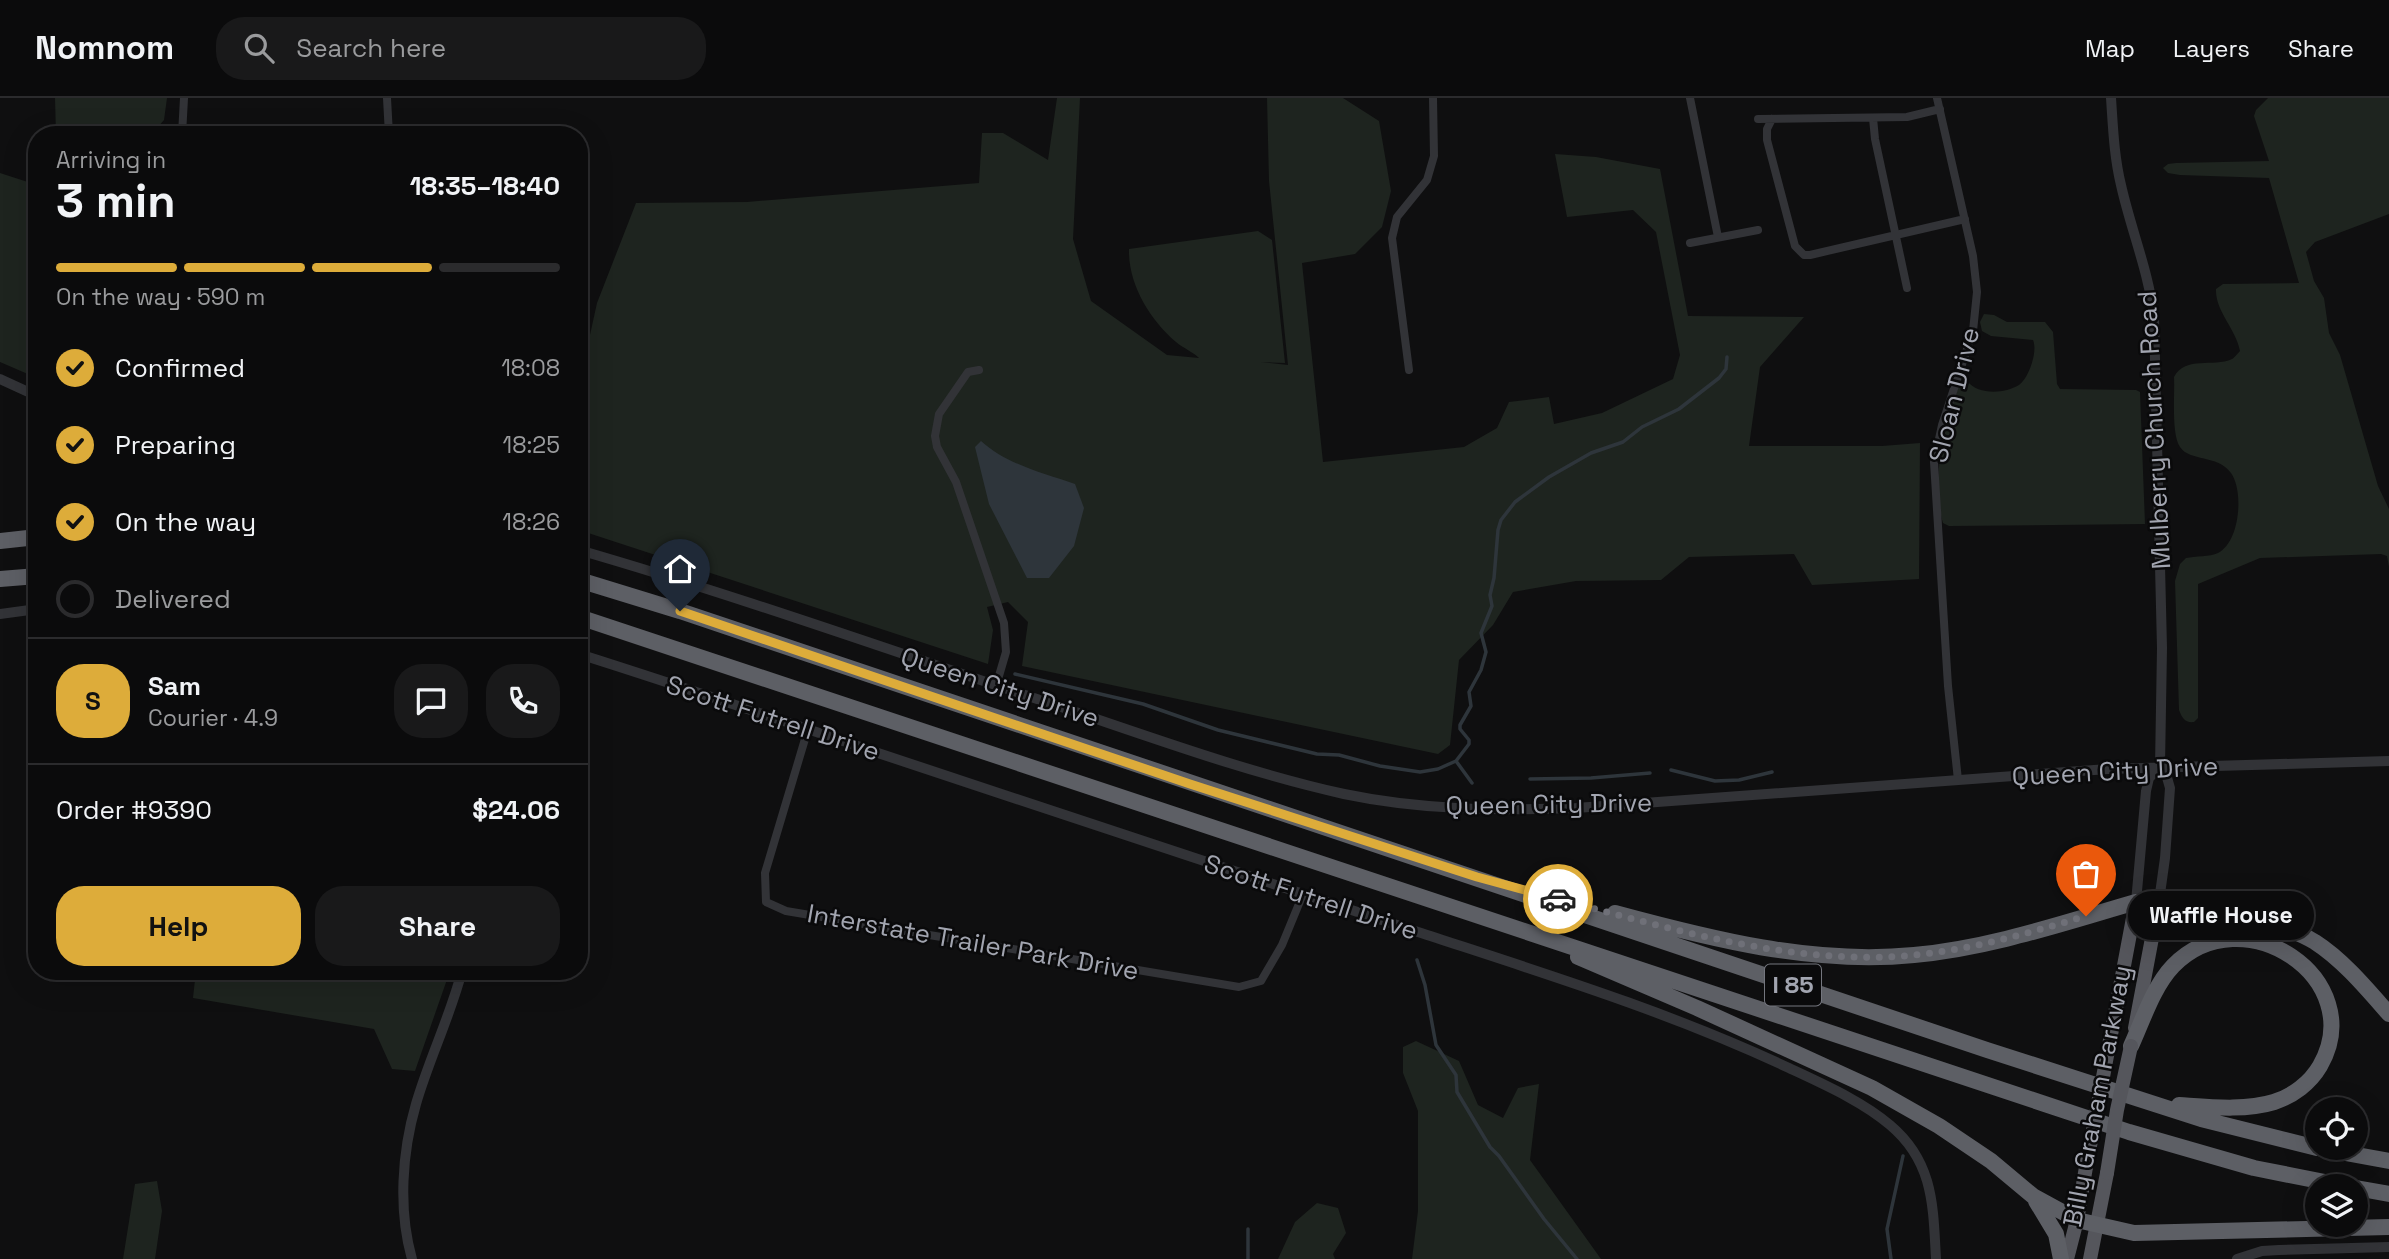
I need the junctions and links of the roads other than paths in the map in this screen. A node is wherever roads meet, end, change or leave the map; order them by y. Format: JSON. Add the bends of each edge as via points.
{"nodes":[{"id":1,"x":184,"y":98,"type":"edge"},
{"id":2,"x":387,"y":98,"type":"edge"},
{"id":3,"x":1433,"y":98,"type":"edge"},
{"id":4,"x":1690,"y":98,"type":"edge"},
{"id":5,"x":1937,"y":98,"type":"edge"},
{"id":6,"x":2111,"y":98,"type":"edge"},
{"id":7,"x":1940,"y":109,"type":"junction"},
{"id":8,"x":1873,"y":118,"type":"junction"},
{"id":9,"x":1758,"y":119,"type":"dead end"},
{"id":10,"x":1773,"y":119,"type":"junction"},
{"id":11,"x":182,"y":126,"type":"edge"},
{"id":12,"x":389,"y":126,"type":"edge"},
{"id":13,"x":1965,"y":219,"type":"junction"},
{"id":14,"x":1758,"y":230,"type":"dead end"},
{"id":15,"x":1897,"y":235,"type":"junction"},
{"id":16,"x":1718,"y":237,"type":"junction"},
{"id":17,"x":1689,"y":243,"type":"dead end"},
{"id":18,"x":1908,"y":288,"type":"dead end"},
{"id":19,"x":979,"y":370,"type":"dead end"},
{"id":20,"x":1409,"y":370,"type":"dead end"},
{"id":21,"x":0,"y":379,"type":"edge"},
{"id":22,"x":28,"y":392,"type":"edge"},
{"id":23,"x":0,"y":530,"type":"edge"},
{"id":24,"x":28,"y":530,"type":"edge"},
{"id":25,"x":28,"y":538,"type":"edge"},
{"id":26,"x":0,"y":541,"type":"edge"},
{"id":27,"x":588,"y":553,"type":"edge"},
{"id":28,"x":28,"y":577,"type":"edge"},
{"id":29,"x":0,"y":579,"type":"edge"},
{"id":30,"x":588,"y":583,"type":"edge"},
{"id":31,"x":28,"y":610,"type":"edge"},
{"id":32,"x":0,"y":614,"type":"edge"},
{"id":33,"x":588,"y":621,"type":"edge"},
{"id":34,"x":588,"y":657,"type":"edge"},
{"id":35,"x":996,"y":686,"type":"junction"},
{"id":36,"x":808,"y":729,"type":"junction"},
{"id":37,"x":2389,"y":761,"type":"edge"},
{"id":38,"x":2160,"y":766,"type":"junction"},
{"id":39,"x":1958,"y":780,"type":"junction"},
{"id":40,"x":1477,"y":877,"type":"junction"},
{"id":41,"x":1303,"y":894,"type":"junction"},
{"id":42,"x":2159,"y":901,"type":"junction"},
{"id":43,"x":2136,"y":902,"type":"junction"},
{"id":44,"x":1509,"y":925,"type":"junction"},
{"id":45,"x":459,"y":980,"type":"edge"},
{"id":46,"x":2389,"y":1014,"type":"edge"},
{"id":47,"x":2131,"y":1046,"type":"junction"},
{"id":48,"x":2151,"y":1102,"type":"junction"},
{"id":49,"x":2305,"y":1145,"type":"edge"},
{"id":50,"x":2368,"y":1157,"type":"edge"},
{"id":51,"x":2389,"y":1161,"type":"edge"},
{"id":52,"x":2305,"y":1178,"type":"edge"},
{"id":53,"x":2368,"y":1190,"type":"edge"},
{"id":54,"x":2389,"y":1194,"type":"edge"},
{"id":55,"x":2033,"y":1196,"type":"junction"},
{"id":56,"x":2077,"y":1220,"type":"junction"},
{"id":57,"x":2096,"y":1226,"type":"junction"},
{"id":58,"x":2389,"y":1227,"type":"edge"},
{"id":59,"x":2389,"y":1247,"type":"edge"},
{"id":60,"x":412,"y":1259,"type":"edge"},
{"id":61,"x":1937,"y":1259,"type":"edge"},
{"id":62,"x":2061,"y":1259,"type":"edge"},
{"id":63,"x":2067,"y":1259,"type":"edge"},
{"id":64,"x":2090,"y":1259,"type":"edge"},
{"id":65,"x":2237,"y":1259,"type":"edge"}],
"edges":[{"from":1,"to":11,"type":"street"},
{"from":2,"to":12,"type":"street"},
{"from":3,"to":20,"type":"street","via":[[1434,156],[1427,180],[1397,217],[1392,238]]},
{"from":4,"to":16,"type":"street"},
{"from":5,"to":7,"type":"street","name":"Sloan Drive"},
{"from":6,"to":38,"type":"street","name":"Mulberry Church Road","via":[[2119,175],[2154,317],[2162,634]]},
{"from":7,"to":8,"type":"street","via":[[1912,117]]},
{"from":7,"to":13,"type":"street","name":"Sloan Drive"},
{"from":8,"to":10,"type":"street"},
{"from":8,"to":15,"type":"street"},
{"from":9,"to":10,"type":"street"},
{"from":10,"to":15,"type":"street","via":[[1767,140],[1800,253],[1810,255]]},
{"from":13,"to":15,"type":"street"},
{"from":13,"to":39,"type":"street","name":"Sloan Drive","via":[[1973,256],[1973,331],[1934,462]]},
{"from":14,"to":16,"type":"street"},
{"from":15,"to":18,"type":"street"},
{"from":16,"to":17,"type":"street"},
{"from":19,"to":35,"type":"street","via":[[968,372],[944,405],[935,436],[956,482],[1004,623],[1006,652]]},
{"from":21,"to":22,"type":"street"},
{"from":23,"to":24,"type":"highway"},
{"from":25,"to":26,"type":"highway"},
{"from":27,"to":35,"type":"street","name":"Queen City Drive"},
{"from":28,"to":29,"type":"highway"},
{"from":30,"to":40,"type":"highway","number":"I 85"},
{"from":31,"to":32,"type":"street"},
{"from":33,"to":44,"type":"highway","number":"I 85"},
{"from":34,"to":36,"type":"street","name":"Scott Futrell Drive"},
{"from":35,"to":39,"type":"street","name":"Queen City Drive","via":[[1279,778],[1346,794],[1435,806],[1576,808]]},
{"from":36,"to":41,"type":"street","name":"Scott Futrell Drive"},
{"from":36,"to":41,"type":"street","name":"Interstate Trailer Park Drive","via":[[765,873],[766,902],[786,911],[1239,987],[1261,981]]},
{"from":37,"to":38,"type":"street","name":"Queen City Drive"},
{"from":38,"to":39,"type":"street","name":"Queen City Drive"},
{"from":38,"to":42,"type":"street","name":"Mulberry Church Road","via":[[2170,788]]},
{"from":38,"to":43,"type":"street","name":"Mulberry Church Road","via":[[2149,778],[2146,791]]},
{"from":40,"to":43,"type":"highway","via":[[1699,936],[1856,956],[1913,955],[1983,944]]},
{"from":40,"to":48,"type":"highway","number":"I 85"},
{"from":41,"to":61,"type":"street","name":"Scott Futrell Drive","via":[[1661,1014],[1774,1061],[1868,1110],[1907,1141],[1924,1170],[1933,1206]]},
{"from":42,"to":43,"type":"highway"},
{"from":42,"to":46,"type":"highway","via":[[2287,929],[2306,938],[2330,953]]},
{"from":42,"to":47,"type":"highway","name":"Billy Graham Parkway"},
{"from":43,"to":56,"type":"highway","name":"Billy Graham Parkway","bridge":true},
{"from":44,"to":52,"type":"highway","number":"I 85","via":[[2180,1147]]},
{"from":44,"to":55,"type":"highway","via":[[1872,1088],[1939,1126]]},
{"from":45,"to":60,"type":"street","via":[[416,1104],[406,1151],[404,1215]]},
{"from":47,"to":48,"type":"highway","via":[[2172,967],[2215,941],[2258,940],[2282,950],[2309,971],[2323,995],[2330,1016],[2330,1042],[2318,1070],[2295,1092],[2258,1105]]},
{"from":47,"to":57,"type":"highway","name":"Billy Graham Parkway","bridge":true},
{"from":48,"to":49,"type":"highway","number":"I 85"},
{"from":50,"to":51,"type":"highway","number":"I 85"},
{"from":53,"to":54,"type":"highway"},
{"from":55,"to":56,"type":"highway"},
{"from":55,"to":62,"type":"highway","via":[[2056,1234]]},
{"from":56,"to":57,"type":"highway"},
{"from":56,"to":63,"type":"highway","name":"Billy Graham Parkway"},
{"from":57,"to":58,"type":"highway","via":[[2134,1233]]},
{"from":57,"to":64,"type":"highway","name":"Billy Graham Parkway"},
{"from":59,"to":65,"type":"street","via":[[2262,1251]]}]}
